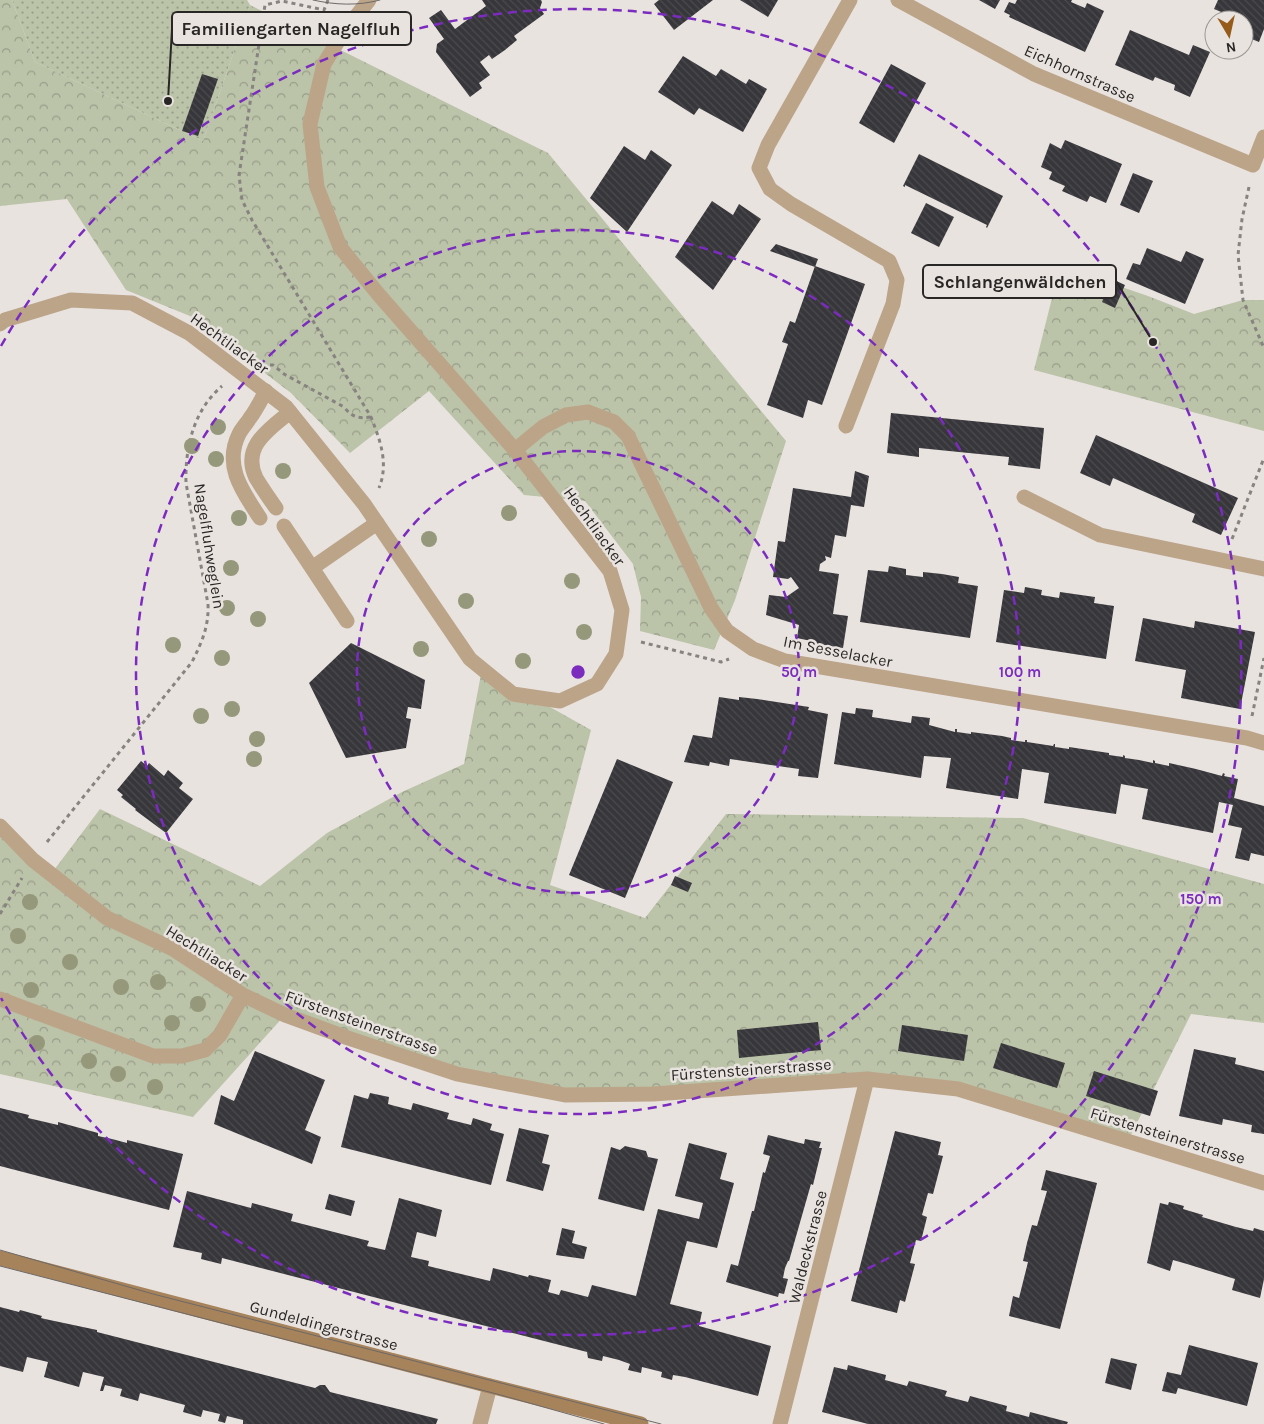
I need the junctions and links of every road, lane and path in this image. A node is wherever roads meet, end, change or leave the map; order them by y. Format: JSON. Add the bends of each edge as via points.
{"nodes":[{"id":1,"x":328,"y":0,"type":"edge"},
{"id":2,"x":368,"y":0,"type":"edge"},
{"id":3,"x":850,"y":0,"type":"edge"},
{"id":4,"x":898,"y":0,"type":"edge"},
{"id":5,"x":1264,"y":138,"type":"edge"},
{"id":6,"x":1253,"y":165,"type":"junction"},
{"id":7,"x":0,"y":324,"type":"edge"},
{"id":8,"x":1263,"y":343,"type":"edge"},
{"id":9,"x":1264,"y":348,"type":"edge"},
{"id":10,"x":240,"y":371,"type":"junction"},
{"id":11,"x":266,"y":391,"type":"junction"},
{"id":12,"x":290,"y":412,"type":"junction"},
{"id":13,"x":371,"y":417,"type":"junction"},
{"id":14,"x":846,"y":426,"type":"dead end"},
{"id":15,"x":515,"y":450,"type":"junction"},
{"id":16,"x":1264,"y":458,"type":"edge"},
{"id":17,"x":1024,"y":496,"type":"dead end"},
{"id":18,"x":364,"y":504,"type":"junction"},
{"id":19,"x":276,"y":508,"type":"dead end"},
{"id":20,"x":260,"y":518,"type":"dead end"},
{"id":21,"x":378,"y":524,"type":"junction"},
{"id":22,"x":284,"y":526,"type":"dead end"},
{"id":23,"x":1224,"y":561,"type":"junction"},
{"id":24,"x":312,"y":568,"type":"junction"},
{"id":25,"x":1264,"y":569,"type":"edge"},
{"id":26,"x":347,"y":621,"type":"dead end"},
{"id":27,"x":619,"y":636,"type":"junction"},
{"id":28,"x":753,"y":650,"type":"junction"},
{"id":29,"x":1264,"y":658,"type":"edge"},
{"id":30,"x":1247,"y":738,"type":"junction"},
{"id":31,"x":1264,"y":743,"type":"edge"},
{"id":32,"x":0,"y":826,"type":"edge"},
{"id":33,"x":33,"y":860,"type":"junction"},
{"id":34,"x":0,"y":914,"type":"edge"},
{"id":35,"x":243,"y":995,"type":"junction"},
{"id":36,"x":0,"y":999,"type":"edge"},
{"id":37,"x":867,"y":1079,"type":"junction"},
{"id":38,"x":1264,"y":1183,"type":"edge"},
{"id":39,"x":0,"y":1258,"type":"edge"},
{"id":40,"x":490,"y":1386,"type":"junction"},
{"id":41,"x":480,"y":1424,"type":"edge"},
{"id":42,"x":641,"y":1424,"type":"edge"},
{"id":43,"x":780,"y":1424,"type":"edge"}],
"edges":[{"from":1,"to":13,"type":"path","via":[[324,10],[282,1],[265,5],[239,175],[242,200],[252,220]]},
{"from":2,"to":15,"type":"street","name":"Hechtliacker","via":[[324,64],[310,124],[317,187],[340,247]]},
{"from":3,"to":14,"type":"street","via":[[768,145],[759,168],[770,189],[888,261],[896,280],[893,304]]},
{"from":4,"to":6,"type":"street","name":"Eichhornstrasse","via":[[1034,74]]},
{"from":5,"to":6,"type":"street"},
{"from":6,"to":8,"type":"path","via":[[1238,256],[1243,300]]},
{"from":7,"to":10,"type":"street","name":"Hechtliacker","via":[[71,300],[132,303],[189,333]]},
{"from":8,"to":9,"type":"path"},
{"from":10,"to":11,"type":"street","name":"Hechtliacker"},
{"from":10,"to":13,"type":"path","name":"Nagelfluhweglein","via":[[273,365],[344,407],[351,415]]},
{"from":10,"to":33,"type":"path","name":"Nagelfluhweglein","via":[[216,391],[199,413],[185,464],[208,604],[206,634],[192,662]]},
{"from":11,"to":12,"type":"street","name":"Hechtliacker"},
{"from":11,"to":20,"type":"street","via":[[239,434],[233,454],[235,476]]},
{"from":12,"to":18,"type":"street","name":"Hechtliacker"},
{"from":12,"to":19,"type":"street","via":[[256,442],[251,457],[256,477]]},
{"from":13,"to":18,"type":"path","via":[[382,446],[384,469],[378,489]]},
{"from":15,"to":27,"type":"street","name":"Hechtliacker","via":[[610,571],[622,610]]},
{"from":15,"to":28,"type":"street","name":"Im Sesselacker","via":[[543,427],[566,415],[588,412],[614,422],[628,436],[711,608],[728,631]]},
{"from":16,"to":23,"type":"path"},
{"from":17,"to":23,"type":"street","via":[[1100,535]]},
{"from":18,"to":21,"type":"street","name":"Hechtliacker"},
{"from":21,"to":24,"type":"street"},
{"from":21,"to":27,"type":"street","name":"Hechtliacker","via":[[470,658],[513,694],[560,701],[597,684],[616,654]]},
{"from":22,"to":24,"type":"street"},
{"from":23,"to":25,"type":"street"},
{"from":24,"to":26,"type":"street"},
{"from":27,"to":28,"type":"path","via":[[721,662]]},
{"from":28,"to":30,"type":"street","name":"Im Sesselacker","via":[[785,661]]},
{"from":29,"to":30,"type":"path"},
{"from":30,"to":31,"type":"street","name":"Im Sesselacker"},
{"from":32,"to":33,"type":"street","name":"Hechtliacker"},
{"from":33,"to":34,"type":"path","name":"Nagelfluhweglein"},
{"from":33,"to":35,"type":"street","name":"Hechtliacker","via":[[107,918],[173,949]]},
{"from":35,"to":36,"type":"street","name":"Hechtliacker","via":[[220,1035],[205,1050],[182,1056],[153,1056]]},
{"from":35,"to":37,"type":"street","name":"Fürstensteinerstrasse","via":[[348,1038],[457,1074],[565,1094],[653,1094]]},
{"from":37,"to":38,"type":"street","name":"Fürstensteinerstrasse","via":[[958,1089]]},
{"from":37,"to":43,"type":"street","name":"Waldeckstrasse"},
{"from":39,"to":40,"type":"main road","name":"Gundeldingerstrasse"},
{"from":40,"to":41,"type":"street"},
{"from":40,"to":42,"type":"main road","name":"Gundeldingerstrasse"}]}
